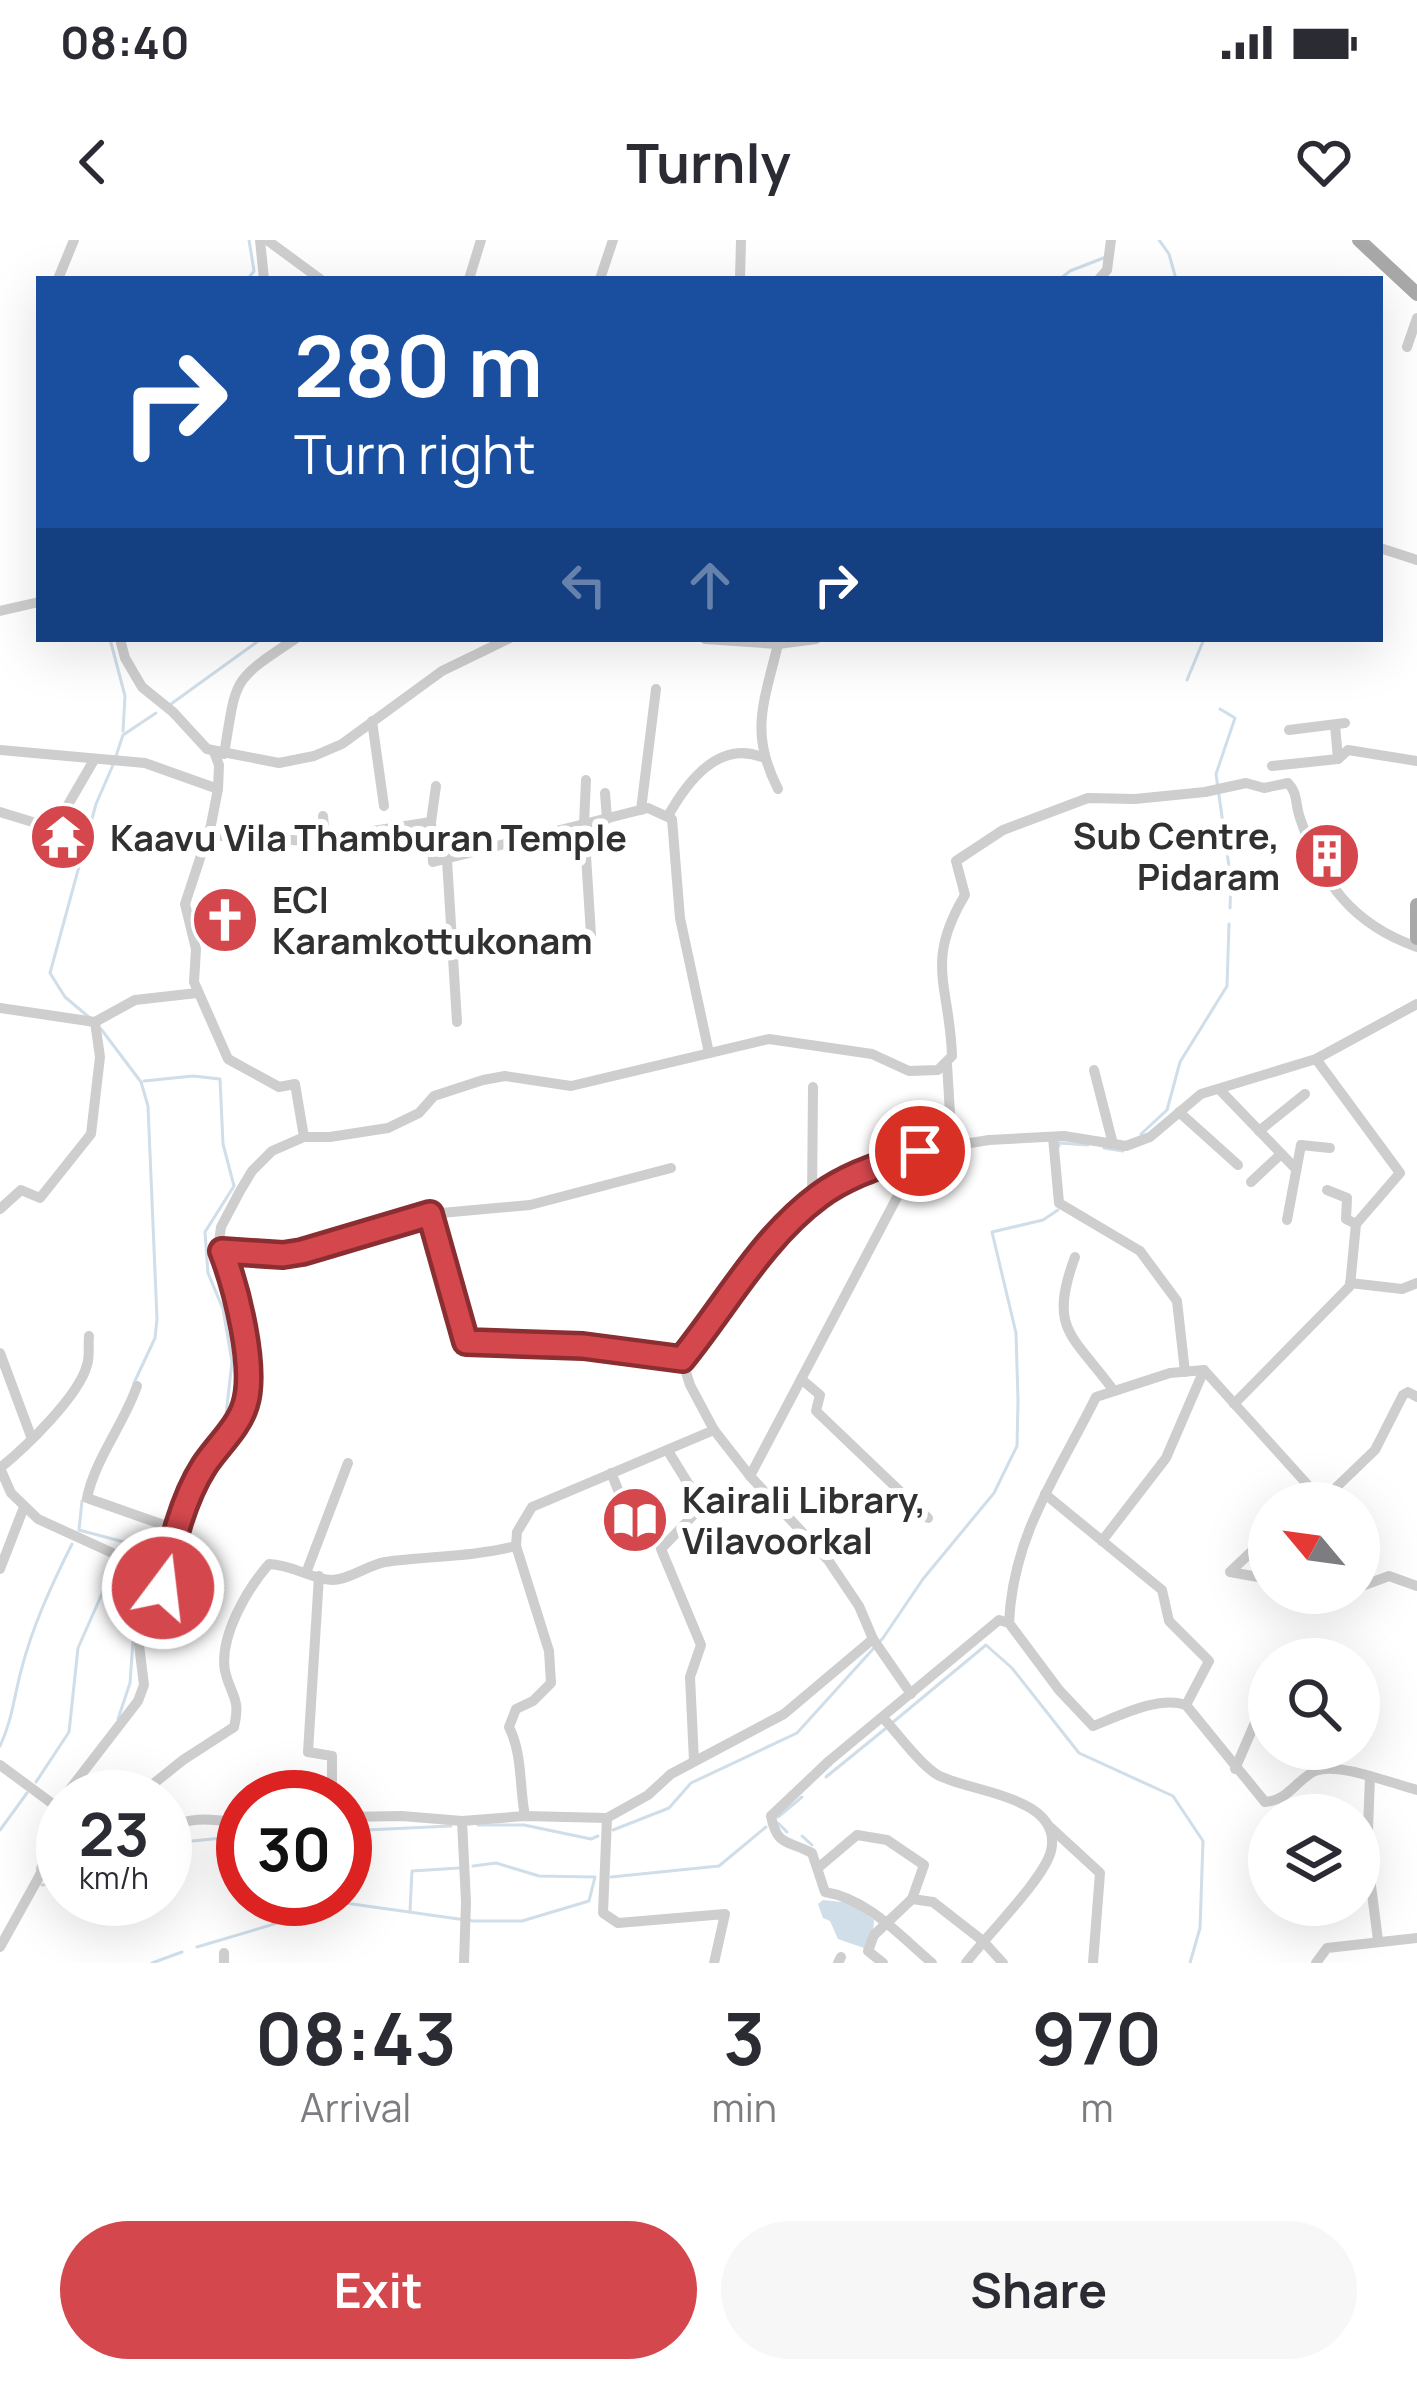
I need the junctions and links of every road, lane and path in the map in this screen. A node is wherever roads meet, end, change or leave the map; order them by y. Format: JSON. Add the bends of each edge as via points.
{"nodes":[{"id":1,"x":74,"y":240,"type":"edge"},
{"id":2,"x":264,"y":240,"type":"edge"},
{"id":3,"x":481,"y":240,"type":"edge"},
{"id":4,"x":613,"y":240,"type":"edge"},
{"id":5,"x":741,"y":240,"type":"edge"},
{"id":6,"x":1111,"y":240,"type":"edge"},
{"id":7,"x":1359,"y":240,"type":"edge"},
{"id":8,"x":59,"y":276,"type":"edge"},
{"id":9,"x":263,"y":276,"type":"edge"},
{"id":10,"x":316,"y":276,"type":"edge"},
{"id":11,"x":470,"y":276,"type":"edge"},
{"id":12,"x":601,"y":276,"type":"edge"},
{"id":13,"x":740,"y":276,"type":"edge"},
{"id":14,"x":1101,"y":276,"type":"edge"},
{"id":15,"x":1417,"y":294,"type":"edge"},
{"id":16,"x":1417,"y":318,"type":"edge"},
{"id":17,"x":1407,"y":347,"type":"dead end"},
{"id":18,"x":1383,"y":549,"type":"edge"},
{"id":19,"x":1417,"y":560,"type":"edge"},
{"id":20,"x":36,"y":603,"type":"edge"},
{"id":21,"x":0,"y":611,"type":"edge"},
{"id":22,"x":121,"y":642,"type":"edge"},
{"id":23,"x":290,"y":642,"type":"edge"},
{"id":24,"x":470,"y":642,"type":"edge"},
{"id":25,"x":500,"y":642,"type":"edge"},
{"id":26,"x":749,"y":642,"type":"edge"},
{"id":27,"x":793,"y":642,"type":"edge"},
{"id":28,"x":778,"y":644,"type":"junction"},
{"id":29,"x":478,"y":651,"type":"junction"},
{"id":30,"x":656,"y":689,"type":"dead end"},
{"id":31,"x":372,"y":721,"type":"junction"},
{"id":32,"x":1289,"y":730,"type":"dead end"},
{"id":33,"x":0,"y":750,"type":"edge"},
{"id":34,"x":219,"y":753,"type":"junction"},
{"id":35,"x":762,"y":757,"type":"junction"},
{"id":36,"x":1338,"y":759,"type":"junction"},
{"id":37,"x":94,"y":760,"type":"junction"},
{"id":38,"x":1417,"y":761,"type":"edge"},
{"id":39,"x":1271,"y":766,"type":"dead end"},
{"id":40,"x":586,"y":780,"type":"dead end"},
{"id":41,"x":436,"y":786,"type":"dead end"},
{"id":42,"x":218,"y":789,"type":"junction"},
{"id":43,"x":778,"y":789,"type":"dead end"},
{"id":44,"x":605,"y":793,"type":"dead end"},
{"id":45,"x":384,"y":806,"type":"dead end"},
{"id":46,"x":641,"y":810,"type":"junction"},
{"id":47,"x":0,"y":812,"type":"edge"},
{"id":48,"x":323,"y":816,"type":"dead end"},
{"id":49,"x":668,"y":816,"type":"junction"},
{"id":50,"x":607,"y":819,"type":"junction"},
{"id":51,"x":431,"y":822,"type":"junction"},
{"id":52,"x":584,"y":824,"type":"junction"},
{"id":53,"x":207,"y":836,"type":"junction"},
{"id":54,"x":325,"y":838,"type":"junction"},
{"id":55,"x":447,"y":860,"type":"junction"},
{"id":56,"x":1417,"y":905,"type":"edge"},
{"id":57,"x":591,"y":935,"type":"dead end"},
{"id":58,"x":1417,"y":943,"type":"edge"},
{"id":59,"x":196,"y":993,"type":"junction"},
{"id":60,"x":1417,"y":1004,"type":"edge"},
{"id":61,"x":0,"y":1008,"type":"edge"},
{"id":62,"x":95,"y":1022,"type":"junction"},
{"id":63,"x":457,"y":1022,"type":"dead end"},
{"id":64,"x":709,"y":1053,"type":"junction"},
{"id":65,"x":1316,"y":1059,"type":"junction"},
{"id":66,"x":947,"y":1064,"type":"junction"},
{"id":67,"x":1094,"y":1070,"type":"dead end"},
{"id":68,"x":814,"y":1087,"type":"dead end"},
{"id":69,"x":1219,"y":1089,"type":"junction"},
{"id":70,"x":1305,"y":1094,"type":"dead end"},
{"id":71,"x":1179,"y":1112,"type":"junction"},
{"id":72,"x":1259,"y":1131,"type":"junction"},
{"id":73,"x":304,"y":1137,"type":"junction"},
{"id":74,"x":1053,"y":1137,"type":"junction"},
{"id":75,"x":1113,"y":1144,"type":"junction"},
{"id":76,"x":952,"y":1146,"type":"junction"},
{"id":77,"x":1330,"y":1148,"type":"dead end"},
{"id":78,"x":1281,"y":1154,"type":"junction"},
{"id":79,"x":898,"y":1159,"type":"junction"},
{"id":80,"x":1238,"y":1165,"type":"dead end"},
{"id":81,"x":1294,"y":1167,"type":"junction"},
{"id":82,"x":671,"y":1168,"type":"dead end"},
{"id":83,"x":1251,"y":1182,"type":"dead end"},
{"id":84,"x":1327,"y":1190,"type":"dead end"},
{"id":85,"x":812,"y":1203,"type":"junction"},
{"id":86,"x":0,"y":1209,"type":"edge"},
{"id":87,"x":430,"y":1214,"type":"junction"},
{"id":88,"x":1287,"y":1220,"type":"dead end"},
{"id":89,"x":1356,"y":1225,"type":"junction"},
{"id":90,"x":222,"y":1251,"type":"junction"},
{"id":91,"x":1075,"y":1258,"type":"dead end"},
{"id":92,"x":1350,"y":1283,"type":"junction"},
{"id":93,"x":1417,"y":1283,"type":"edge"},
{"id":94,"x":88,"y":1336,"type":"dead end"},
{"id":95,"x":0,"y":1353,"type":"edge"},
{"id":96,"x":682,"y":1359,"type":"junction"},
{"id":97,"x":1204,"y":1370,"type":"junction"},
{"id":98,"x":1186,"y":1372,"type":"junction"},
{"id":99,"x":801,"y":1379,"type":"junction"},
{"id":100,"x":137,"y":1386,"type":"dead end"},
{"id":101,"x":1114,"y":1391,"type":"junction"},
{"id":102,"x":1417,"y":1397,"type":"edge"},
{"id":103,"x":1234,"y":1404,"type":"junction"},
{"id":104,"x":714,"y":1430,"type":"junction"},
{"id":105,"x":32,"y":1439,"type":"junction"},
{"id":106,"x":668,"y":1451,"type":"junction"},
{"id":107,"x":348,"y":1463,"type":"dead end"},
{"id":108,"x":0,"y":1468,"type":"edge"},
{"id":109,"x":611,"y":1474,"type":"junction"},
{"id":110,"x":750,"y":1476,"type":"junction"},
{"id":111,"x":1306,"y":1482,"type":"edge"},
{"id":112,"x":1343,"y":1482,"type":"edge"},
{"id":113,"x":1045,"y":1494,"type":"junction"},
{"id":114,"x":24,"y":1507,"type":"junction"},
{"id":115,"x":928,"y":1518,"type":"dead end"},
{"id":116,"x":178,"y":1530,"type":"junction"},
{"id":117,"x":1102,"y":1540,"type":"junction"},
{"id":118,"x":516,"y":1546,"type":"junction"},
{"id":119,"x":635,"y":1546,"type":"dead end"},
{"id":120,"x":1248,"y":1555,"type":"edge"},
{"id":121,"x":0,"y":1569,"type":"edge"},
{"id":122,"x":312,"y":1575,"type":"junction"},
{"id":123,"x":1248,"y":1575,"type":"edge"},
{"id":124,"x":165,"y":1577,"type":"junction"},
{"id":125,"x":1380,"y":1579,"type":"edge"},
{"id":126,"x":1417,"y":1586,"type":"edge"},
{"id":127,"x":1009,"y":1623,"type":"junction"},
{"id":128,"x":875,"y":1643,"type":"junction"},
{"id":129,"x":911,"y":1694,"type":"junction"},
{"id":130,"x":1186,"y":1705,"type":"junction"},
{"id":131,"x":888,"y":1723,"type":"junction"},
{"id":132,"x":1248,"y":1738,"type":"edge"},
{"id":133,"x":694,"y":1761,"type":"junction"},
{"id":134,"x":0,"y":1765,"type":"edge"},
{"id":135,"x":1234,"y":1769,"type":"junction"},
{"id":136,"x":85,"y":1770,"type":"edge"},
{"id":137,"x":174,"y":1770,"type":"edge"},
{"id":138,"x":332,"y":1770,"type":"edge"},
{"id":139,"x":1370,"y":1777,"type":"junction"},
{"id":140,"x":1417,"y":1790,"type":"edge"},
{"id":141,"x":36,"y":1793,"type":"edge"},
{"id":142,"x":525,"y":1816,"type":"junction"},
{"id":143,"x":372,"y":1817,"type":"edge"},
{"id":144,"x":607,"y":1817,"type":"junction"},
{"id":145,"x":462,"y":1821,"type":"junction"},
{"id":146,"x":1047,"y":1825,"type":"junction"},
{"id":147,"x":818,"y":1868,"type":"junction"},
{"id":148,"x":36,"y":1882,"type":"edge"},
{"id":149,"x":912,"y":1899,"type":"junction"},
{"id":150,"x":886,"y":1923,"type":"junction"},
{"id":151,"x":1417,"y":1938,"type":"edge"},
{"id":152,"x":1378,"y":1940,"type":"junction"},
{"id":153,"x":982,"y":1941,"type":"junction"},
{"id":154,"x":0,"y":1947,"type":"edge"},
{"id":155,"x":464,"y":1963,"type":"edge"},
{"id":156,"x":714,"y":1963,"type":"edge"},
{"id":157,"x":883,"y":1963,"type":"edge"},
{"id":158,"x":932,"y":1963,"type":"edge"},
{"id":159,"x":966,"y":1963,"type":"edge"},
{"id":160,"x":1003,"y":1963,"type":"edge"},
{"id":161,"x":1093,"y":1963,"type":"edge"},
{"id":162,"x":1316,"y":1963,"type":"edge"}],
"edges":[{"from":1,"to":8,"type":"street"},
{"from":2,"to":9,"type":"street"},
{"from":2,"to":10,"type":"street"},
{"from":3,"to":11,"type":"street"},
{"from":4,"to":12,"type":"street"},
{"from":5,"to":13,"type":"street"},
{"from":6,"to":14,"type":"street"},
{"from":7,"to":15,"type":"main road"},
{"from":16,"to":17,"type":"street"},
{"from":18,"to":19,"type":"street"},
{"from":20,"to":21,"type":"street"},
{"from":22,"to":34,"type":"street","via":[[142,687]]},
{"from":23,"to":34,"type":"street","via":[[237,684]]},
{"from":24,"to":29,"type":"street"},
{"from":25,"to":29,"type":"street"},
{"from":26,"to":28,"type":"street"},
{"from":27,"to":28,"type":"street"},
{"from":28,"to":35,"type":"street"},
{"from":29,"to":31,"type":"street"},
{"from":30,"to":46,"type":"street"},
{"from":31,"to":34,"type":"street","via":[[342,744],[292,762]]},
{"from":31,"to":45,"type":"street"},
{"from":32,"to":36,"type":"street","via":[[1340,724]]},
{"from":33,"to":37,"type":"street"},
{"from":34,"to":42,"type":"street"},
{"from":35,"to":43,"type":"street"},
{"from":35,"to":49,"type":"street","via":[[748,751],[717,759],[686,785]]},
{"from":36,"to":38,"type":"street","via":[[1348,750]]},
{"from":36,"to":39,"type":"street"},
{"from":37,"to":42,"type":"street","via":[[145,763]]},
{"from":37,"to":47,"type":"street","via":[[65,810],[38,824]]},
{"from":40,"to":52,"type":"street"},
{"from":41,"to":51,"type":"street"},
{"from":42,"to":53,"type":"street"},
{"from":44,"to":50,"type":"street"},
{"from":46,"to":49,"type":"street"},
{"from":46,"to":50,"type":"street"},
{"from":48,"to":54,"type":"street"},
{"from":49,"to":64,"type":"street"},
{"from":50,"to":52,"type":"street"},
{"from":51,"to":54,"type":"street"},
{"from":51,"to":55,"type":"street","via":[[433,862]]},
{"from":52,"to":55,"type":"street"},
{"from":52,"to":57,"type":"street"},
{"from":53,"to":54,"type":"street"},
{"from":53,"to":59,"type":"street","via":[[185,904]]},
{"from":55,"to":63,"type":"street"},
{"from":56,"to":58,"type":"main road"},
{"from":58,"to":66,"type":"street","via":[[1372,927],[1334,889],[1288,783],[1076,801],[1003,830],[956,861],[965,895],[940,949],[952,1045]]},
{"from":59,"to":62,"type":"street","via":[[135,1000]]},
{"from":59,"to":73,"type":"street","via":[[228,1059],[279,1087],[295,1084]]},
{"from":60,"to":65,"type":"street"},
{"from":61,"to":62,"type":"street"},
{"from":62,"to":86,"type":"street","via":[[92,1134],[40,1198],[20,1190]]},
{"from":64,"to":66,"type":"street","via":[[769,1039],[872,1054],[909,1071]]},
{"from":64,"to":73,"type":"street","via":[[571,1086],[505,1076],[434,1096],[388,1128]]},
{"from":65,"to":69,"type":"street"},
{"from":65,"to":89,"type":"street","via":[[1400,1173]]},
{"from":66,"to":76,"type":"street"},
{"from":67,"to":75,"type":"street"},
{"from":68,"to":85,"type":"street"},
{"from":69,"to":71,"type":"street"},
{"from":69,"to":72,"type":"street"},
{"from":70,"to":72,"type":"street"},
{"from":71,"to":75,"type":"street","via":[[1150,1137]]},
{"from":71,"to":80,"type":"street"},
{"from":72,"to":78,"type":"street"},
{"from":73,"to":90,"type":"street","via":[[252,1171],[221,1227]]},
{"from":74,"to":75,"type":"street"},
{"from":74,"to":76,"type":"street"},
{"from":74,"to":98,"type":"street","via":[[1059,1203],[1140,1251],[1177,1301]]},
{"from":76,"to":79,"type":"street"},
{"from":77,"to":81,"type":"street","via":[[1300,1145]]},
{"from":78,"to":81,"type":"street"},
{"from":78,"to":83,"type":"street"},
{"from":79,"to":85,"type":"street"},
{"from":79,"to":99,"type":"street","via":[[904,1184]]},
{"from":81,"to":88,"type":"street"},
{"from":82,"to":87,"type":"street","via":[[530,1205]]},
{"from":84,"to":89,"type":"street","via":[[1346,1198],[1346,1219]]},
{"from":85,"to":96,"type":"street","via":[[759,1255]]},
{"from":87,"to":90,"type":"street","via":[[302,1252]]},
{"from":87,"to":96,"type":"street","via":[[466,1342]]},
{"from":89,"to":92,"type":"street"},
{"from":90,"to":116,"type":"street","via":[[242,1318],[248,1392],[195,1483]]},
{"from":91,"to":101,"type":"street","via":[[1061,1320]]},
{"from":92,"to":93,"type":"street"},
{"from":92,"to":103,"type":"street"},
{"from":94,"to":105,"type":"street","via":[[87,1366]]},
{"from":95,"to":105,"type":"street"},
{"from":96,"to":104,"type":"street"},
{"from":97,"to":98,"type":"street"},
{"from":97,"to":103,"type":"street"},
{"from":97,"to":117,"type":"street","via":[[1166,1458]]},
{"from":98,"to":101,"type":"street"},
{"from":99,"to":110,"type":"street"},
{"from":99,"to":115,"type":"street","via":[[820,1395],[816,1411]]},
{"from":100,"to":116,"type":"street","via":[[87,1498]]},
{"from":101,"to":113,"type":"street","via":[[1096,1397]]},
{"from":102,"to":112,"type":"street","via":[[1403,1395],[1375,1450]]},
{"from":103,"to":111,"type":"street"},
{"from":104,"to":106,"type":"street"},
{"from":104,"to":110,"type":"street"},
{"from":105,"to":108,"type":"street"},
{"from":106,"to":109,"type":"street"},
{"from":106,"to":133,"type":"street","via":[[702,1506],[661,1549],[701,1645],[690,1677]]},
{"from":107,"to":122,"type":"street"},
{"from":108,"to":114,"type":"street"},
{"from":109,"to":118,"type":"street","via":[[532,1507]]},
{"from":109,"to":119,"type":"street"},
{"from":110,"to":128,"type":"street","via":[[828,1559]]},
{"from":113,"to":117,"type":"street"},
{"from":113,"to":127,"type":"street","via":[[1011,1588]]},
{"from":114,"to":121,"type":"street"},
{"from":114,"to":124,"type":"street"},
{"from":116,"to":124,"type":"street"},
{"from":117,"to":130,"type":"street","via":[[1162,1590],[1168,1621],[1209,1661]]},
{"from":118,"to":122,"type":"street","via":[[380,1563],[334,1580]]},
{"from":118,"to":142,"type":"street","via":[[550,1651],[551,1684],[516,1709],[509,1727],[519,1748]]},
{"from":120,"to":123,"type":"street","via":[[1230,1572]]},
{"from":122,"to":137,"type":"street","via":[[269,1564],[259,1576],[224,1649],[240,1704],[234,1727]]},
{"from":122,"to":138,"type":"street","via":[[308,1752],[332,1756]]},
{"from":124,"to":136,"type":"street","via":[[138,1637],[138,1701]]},
{"from":125,"to":126,"type":"street"},
{"from":127,"to":129,"type":"street","via":[[989,1626]]},
{"from":127,"to":130,"type":"street","via":[[1093,1726],[1152,1705]]},
{"from":128,"to":129,"type":"street"},
{"from":128,"to":133,"type":"street","via":[[784,1714]]},
{"from":129,"to":131,"type":"street"},
{"from":130,"to":135,"type":"street"},
{"from":131,"to":146,"type":"street","via":[[936,1774],[1010,1797]]},
{"from":131,"to":147,"type":"street","via":[[830,1761],[772,1816],[775,1834],[812,1853]]},
{"from":132,"to":135,"type":"street"},
{"from":133,"to":144,"type":"street"},
{"from":134,"to":141,"type":"street"},
{"from":135,"to":139,"type":"street","via":[[1265,1802],[1277,1802],[1321,1768]]},
{"from":139,"to":140,"type":"street"},
{"from":139,"to":152,"type":"street","via":[[1367,1856]]},
{"from":142,"to":144,"type":"street"},
{"from":142,"to":145,"type":"street"},
{"from":143,"to":145,"type":"street"},
{"from":144,"to":156,"type":"street","via":[[603,1913],[618,1923],[725,1914]]},
{"from":145,"to":155,"type":"street"},
{"from":146,"to":153,"type":"street","via":[[1051,1853]]},
{"from":146,"to":161,"type":"street","via":[[1100,1873]]},
{"from":147,"to":149,"type":"street","via":[[857,1835],[887,1840],[924,1865]]},
{"from":147,"to":150,"type":"street","via":[[826,1892]]},
{"from":148,"to":154,"type":"street"},
{"from":149,"to":150,"type":"street"},
{"from":149,"to":153,"type":"street","via":[[933,1902]]},
{"from":150,"to":157,"type":"street","via":[[868,1951]]},
{"from":150,"to":158,"type":"street"},
{"from":151,"to":152,"type":"street"},
{"from":152,"to":162,"type":"street","via":[[1327,1948]]},
{"from":153,"to":159,"type":"street"},
{"from":153,"to":160,"type":"street"}]}
